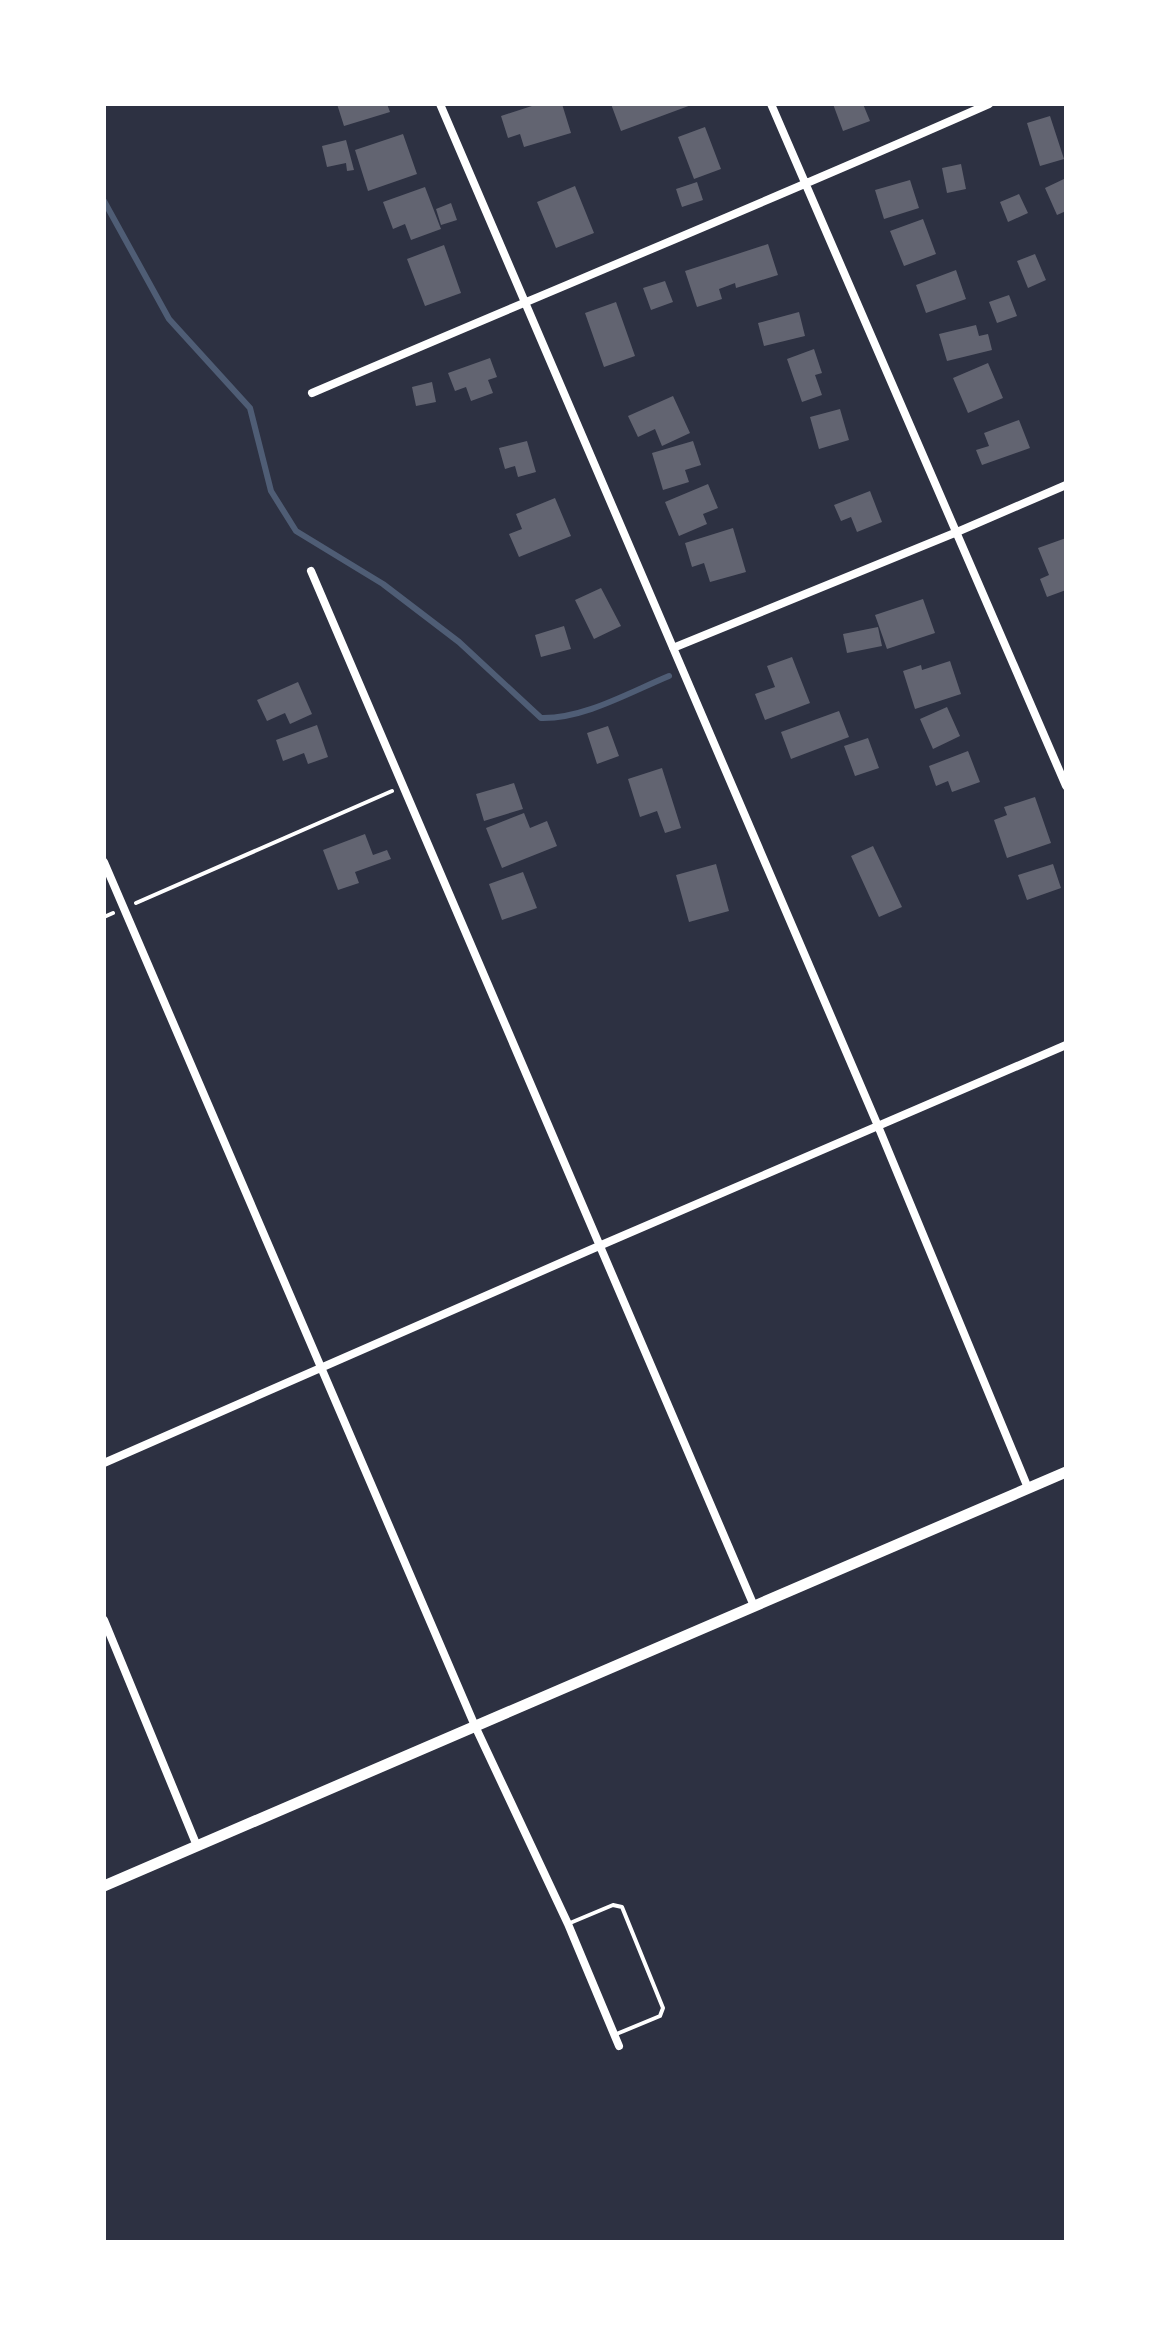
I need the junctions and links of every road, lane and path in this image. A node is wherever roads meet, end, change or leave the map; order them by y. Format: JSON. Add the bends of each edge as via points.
{"nodes":[{"id":1,"x":440,"y":104,"type":"edge"},
{"id":2,"x":771,"y":104,"type":"edge"},
{"id":3,"x":989,"y":104,"type":"edge"},
{"id":4,"x":806,"y":185,"type":"junction"},
{"id":5,"x":523,"y":302,"type":"junction"},
{"id":6,"x":312,"y":393,"type":"dead end"},
{"id":7,"x":1066,"y":485,"type":"edge"},
{"id":8,"x":957,"y":532,"type":"junction"},
{"id":9,"x":311,"y":571,"type":"dead end"},
{"id":10,"x":673,"y":648,"type":"junction"},
{"id":11,"x":1066,"y":786,"type":"edge"},
{"id":12,"x":401,"y":787,"type":"junction"},
{"id":13,"x":104,"y":862,"type":"edge"},
{"id":14,"x":124,"y":908,"type":"junction"},
{"id":15,"x":104,"y":917,"type":"edge"},
{"id":16,"x":1066,"y":1045,"type":"edge"},
{"id":17,"x":878,"y":1126,"type":"junction"},
{"id":18,"x":599,"y":1246,"type":"junction"},
{"id":19,"x":322,"y":1368,"type":"junction"},
{"id":20,"x":104,"y":1463,"type":"edge"},
{"id":21,"x":1066,"y":1472,"type":"edge"},
{"id":22,"x":1028,"y":1488,"type":"junction"},
{"id":23,"x":754,"y":1606,"type":"junction"},
{"id":24,"x":104,"y":1620,"type":"edge"},
{"id":25,"x":475,"y":1726,"type":"junction"},
{"id":26,"x":197,"y":1846,"type":"junction"},
{"id":27,"x":104,"y":1886,"type":"edge"},
{"id":28,"x":568,"y":1924,"type":"junction"},
{"id":29,"x":614,"y":2035,"type":"junction"},
{"id":30,"x":619,"y":2046,"type":"dead end"}],
"edges":[{"from":1,"to":5,"type":"street"},
{"from":2,"to":4,"type":"street"},
{"from":3,"to":4,"type":"street"},
{"from":4,"to":5,"type":"street"},
{"from":4,"to":8,"type":"street"},
{"from":5,"to":6,"type":"street"},
{"from":5,"to":10,"type":"street"},
{"from":7,"to":8,"type":"street"},
{"from":8,"to":10,"type":"street"},
{"from":8,"to":11,"type":"street"},
{"from":9,"to":12,"type":"street"},
{"from":10,"to":17,"type":"street"},
{"from":12,"to":14,"type":"path"},
{"from":12,"to":18,"type":"street"},
{"from":13,"to":14,"type":"street"},
{"from":14,"to":15,"type":"path"},
{"from":14,"to":19,"type":"street"},
{"from":16,"to":17,"type":"street"},
{"from":17,"to":18,"type":"street"},
{"from":17,"to":22,"type":"street"},
{"from":18,"to":19,"type":"street"},
{"from":18,"to":23,"type":"street"},
{"from":19,"to":20,"type":"street"},
{"from":19,"to":25,"type":"street"},
{"from":21,"to":22,"type":"street"},
{"from":22,"to":23,"type":"street"},
{"from":23,"to":25,"type":"street"},
{"from":24,"to":26,"type":"street"},
{"from":25,"to":26,"type":"street"},
{"from":25,"to":28,"type":"street"},
{"from":26,"to":27,"type":"street"},
{"from":28,"to":29,"type":"street"},
{"from":28,"to":29,"type":"lane","via":[[613,1905],[622,1907],[663,2008],[660,2016]]},
{"from":29,"to":30,"type":"street"}]}
